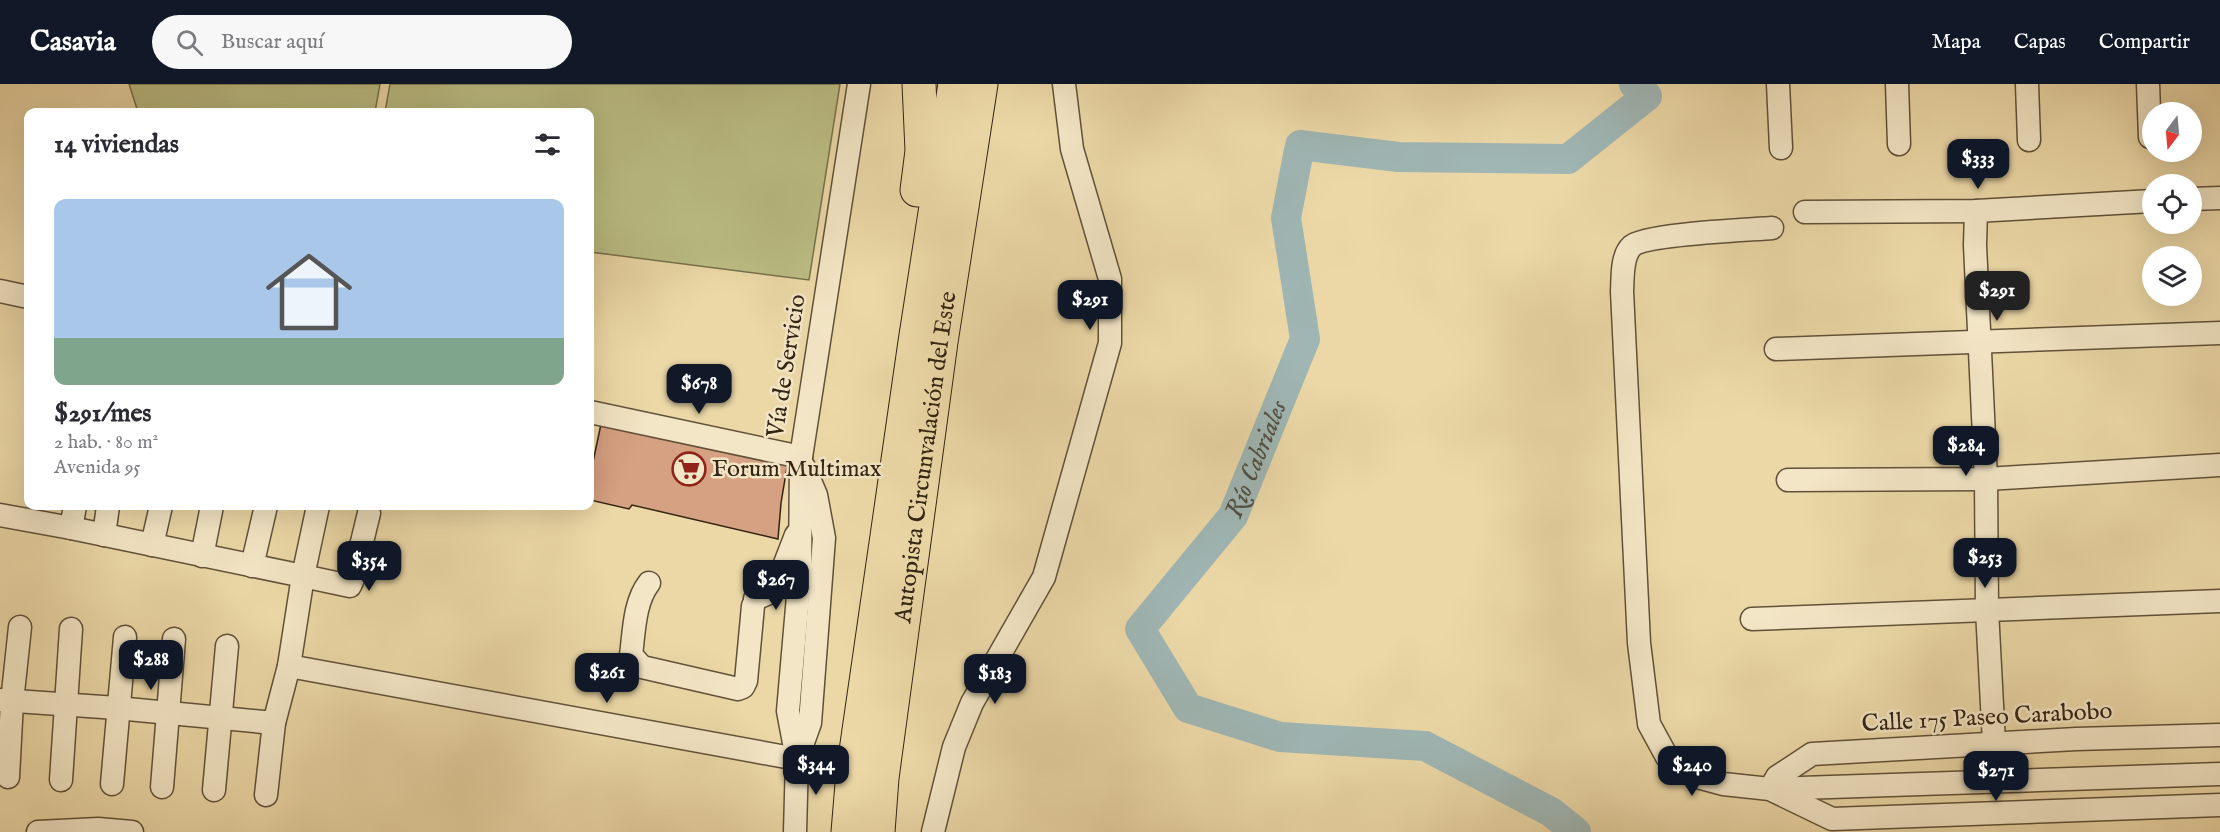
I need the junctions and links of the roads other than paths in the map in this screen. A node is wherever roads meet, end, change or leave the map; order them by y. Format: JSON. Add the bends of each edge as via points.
{"nodes":[{"id":1,"x":859,"y":84,"type":"edge"},
{"id":2,"x":919,"y":84,"type":"edge"},
{"id":3,"x":955,"y":84,"type":"edge"},
{"id":4,"x":981,"y":84,"type":"edge"},
{"id":5,"x":1064,"y":84,"type":"edge"},
{"id":6,"x":1778,"y":84,"type":"edge"},
{"id":7,"x":1897,"y":84,"type":"edge"},
{"id":8,"x":2027,"y":84,"type":"edge"},
{"id":9,"x":2148,"y":84,"type":"edge"},
{"id":10,"x":2149,"y":102,"type":"edge"},
{"id":11,"x":2029,"y":140,"type":"dead end"},
{"id":12,"x":1899,"y":144,"type":"dead end"},
{"id":13,"x":1781,"y":148,"type":"dead end"},
{"id":14,"x":2220,"y":198,"type":"edge"},
{"id":15,"x":2202,"y":199,"type":"edge"},
{"id":16,"x":2142,"y":202,"type":"edge"},
{"id":17,"x":1976,"y":211,"type":"junction"},
{"id":18,"x":1805,"y":212,"type":"dead end"},
{"id":19,"x":1772,"y":228,"type":"dead end"},
{"id":20,"x":0,"y":291,"type":"edge"},
{"id":21,"x":24,"y":296,"type":"edge"},
{"id":22,"x":2220,"y":333,"type":"edge"},
{"id":23,"x":1981,"y":343,"type":"junction"},
{"id":24,"x":1776,"y":349,"type":"dead end"},
{"id":25,"x":913,"y":353,"type":"junction"},
{"id":26,"x":594,"y":413,"type":"edge"},
{"id":27,"x":801,"y":457,"type":"junction"},
{"id":28,"x":2220,"y":465,"type":"edge"},
{"id":29,"x":1986,"y":479,"type":"junction"},
{"id":30,"x":1788,"y":480,"type":"dead end"},
{"id":31,"x":26,"y":510,"type":"edge"},
{"id":32,"x":74,"y":510,"type":"edge"},
{"id":33,"x":107,"y":510,"type":"edge"},
{"id":34,"x":160,"y":510,"type":"edge"},
{"id":35,"x":211,"y":510,"type":"edge"},
{"id":36,"x":265,"y":510,"type":"edge"},
{"id":37,"x":317,"y":510,"type":"edge"},
{"id":38,"x":369,"y":513,"type":"dead end"},
{"id":39,"x":0,"y":515,"type":"edge"},
{"id":40,"x":71,"y":528,"type":"junction"},
{"id":41,"x":799,"y":529,"type":"junction"},
{"id":42,"x":104,"y":535,"type":"junction"},
{"id":43,"x":152,"y":545,"type":"junction"},
{"id":44,"x":202,"y":556,"type":"junction"},
{"id":45,"x":252,"y":566,"type":"junction"},
{"id":46,"x":800,"y":573,"type":"junction"},
{"id":47,"x":303,"y":576,"type":"junction"},
{"id":48,"x":649,"y":584,"type":"dead end"},
{"id":49,"x":822,"y":584,"type":"junction"},
{"id":50,"x":2220,"y":601,"type":"edge"},
{"id":51,"x":1988,"y":609,"type":"junction"},
{"id":52,"x":796,"y":618,"type":"junction"},
{"id":53,"x":1752,"y":620,"type":"dead end"},
{"id":54,"x":20,"y":627,"type":"dead end"},
{"id":55,"x":71,"y":629,"type":"dead end"},
{"id":56,"x":818,"y":630,"type":"junction"},
{"id":57,"x":124,"y":637,"type":"dead end"},
{"id":58,"x":174,"y":639,"type":"dead end"},
{"id":59,"x":227,"y":646,"type":"dead end"},
{"id":60,"x":289,"y":666,"type":"junction"},
{"id":61,"x":6,"y":701,"type":"edge"},
{"id":62,"x":64,"y":706,"type":"junction"},
{"id":63,"x":117,"y":708,"type":"junction"},
{"id":64,"x":167,"y":713,"type":"junction"},
{"id":65,"x":220,"y":717,"type":"junction"},
{"id":66,"x":274,"y":723,"type":"junction"},
{"id":67,"x":2220,"y":735,"type":"edge"},
{"id":68,"x":1994,"y":743,"type":"junction"},
{"id":69,"x":797,"y":759,"type":"junction"},
{"id":70,"x":2220,"y":774,"type":"edge"},
{"id":71,"x":8,"y":777,"type":"dead end"},
{"id":72,"x":61,"y":780,"type":"dead end"},
{"id":73,"x":112,"y":784,"type":"dead end"},
{"id":74,"x":162,"y":787,"type":"dead end"},
{"id":75,"x":1770,"y":789,"type":"junction"},
{"id":76,"x":214,"y":790,"type":"dead end"},
{"id":77,"x":266,"y":795,"type":"dead end"},
{"id":78,"x":2220,"y":805,"type":"edge"},
{"id":79,"x":2040,"y":822,"type":"edge"},
{"id":80,"x":38,"y":832,"type":"edge"},
{"id":81,"x":132,"y":832,"type":"edge"},
{"id":82,"x":795,"y":832,"type":"edge"},
{"id":83,"x":848,"y":832,"type":"edge"},
{"id":84,"x":878,"y":832,"type":"edge"},
{"id":85,"x":933,"y":832,"type":"edge"}],
"edges":[{"from":1,"to":27,"type":"street","name":"Vía de Servicio"},
{"from":2,"to":25,"type":"highway","via":[[922,151],[913,220]]},
{"from":3,"to":25,"type":"highway","name":"Autopista Circunvalación del Este"},
{"from":4,"to":84,"type":"highway","name":"Autopista Circunvalación del Este","via":[[938,365]]},
{"from":5,"to":85,"type":"street","via":[[1072,149],[1110,279],[1110,343],[1044,577],[972,703],[954,747]]},
{"from":6,"to":13,"type":"street"},
{"from":7,"to":12,"type":"street"},
{"from":8,"to":11,"type":"street"},
{"from":9,"to":10,"type":"street"},
{"from":14,"to":15,"type":"street"},
{"from":16,"to":17,"type":"street"},
{"from":17,"to":18,"type":"street"},
{"from":17,"to":23,"type":"street"},
{"from":19,"to":75,"type":"street","via":[[1671,236],[1632,246],[1625,260],[1622,291],[1638,632],[1649,724],[1667,757],[1682,769],[1723,784]]},
{"from":20,"to":21,"type":"street"},
{"from":22,"to":23,"type":"street"},
{"from":23,"to":24,"type":"street"},
{"from":23,"to":29,"type":"street"},
{"from":25,"to":83,"type":"highway","name":"Autopista Circunvalación del Este","via":[[853,772]]},
{"from":26,"to":27,"type":"street"},
{"from":27,"to":41,"type":"street"},
{"from":27,"to":49,"type":"street","name":"Vía de Servicio","via":[[816,495],[824,538]]},
{"from":28,"to":29,"type":"street"},
{"from":29,"to":30,"type":"street"},
{"from":29,"to":51,"type":"street"},
{"from":31,"to":39,"type":"street"},
{"from":31,"to":40,"type":"street"},
{"from":32,"to":40,"type":"street"},
{"from":33,"to":42,"type":"street"},
{"from":34,"to":43,"type":"street"},
{"from":35,"to":44,"type":"street"},
{"from":36,"to":45,"type":"street"},
{"from":37,"to":47,"type":"street"},
{"from":38,"to":47,"type":"street","via":[[350,586]]},
{"from":40,"to":42,"type":"street"},
{"from":41,"to":46,"type":"street"},
{"from":41,"to":48,"type":"street","via":[[779,579],[770,593],[754,603],[746,681],[738,689],[642,667],[630,656],[637,612],[643,590]]},
{"from":42,"to":43,"type":"street"},
{"from":43,"to":44,"type":"street"},
{"from":44,"to":45,"type":"street"},
{"from":45,"to":47,"type":"street"},
{"from":46,"to":49,"type":"street"},
{"from":46,"to":52,"type":"street"},
{"from":47,"to":60,"type":"street"},
{"from":49,"to":56,"type":"street","name":"Vía de Servicio"},
{"from":50,"to":51,"type":"street"},
{"from":51,"to":53,"type":"street"},
{"from":51,"to":68,"type":"street"},
{"from":52,"to":56,"type":"street"},
{"from":52,"to":69,"type":"street","via":[[788,711]]},
{"from":54,"to":61,"type":"street"},
{"from":55,"to":62,"type":"street"},
{"from":56,"to":69,"type":"street","name":"Vía de Servicio","via":[[810,723]]},
{"from":57,"to":63,"type":"street"},
{"from":58,"to":64,"type":"street"},
{"from":59,"to":65,"type":"street"},
{"from":60,"to":66,"type":"street"},
{"from":60,"to":69,"type":"street"},
{"from":61,"to":62,"type":"street"},
{"from":61,"to":71,"type":"street"},
{"from":62,"to":63,"type":"street"},
{"from":62,"to":72,"type":"street"},
{"from":63,"to":64,"type":"street"},
{"from":63,"to":73,"type":"street"},
{"from":64,"to":65,"type":"street"},
{"from":64,"to":74,"type":"street"},
{"from":65,"to":66,"type":"street"},
{"from":65,"to":76,"type":"street"},
{"from":66,"to":77,"type":"street"},
{"from":67,"to":68,"type":"street","name":"Calle 175 Paseo Carabobo"},
{"from":68,"to":75,"type":"street","name":"Calle 175 Paseo Carabobo","via":[[1812,754],[1777,777]]},
{"from":69,"to":82,"type":"street","name":"Vía de Servicio"},
{"from":70,"to":75,"type":"street"},
{"from":75,"to":79,"type":"street","via":[[1832,819]]},
{"from":78,"to":79,"type":"street"},
{"from":80,"to":81,"type":"street"}]}
